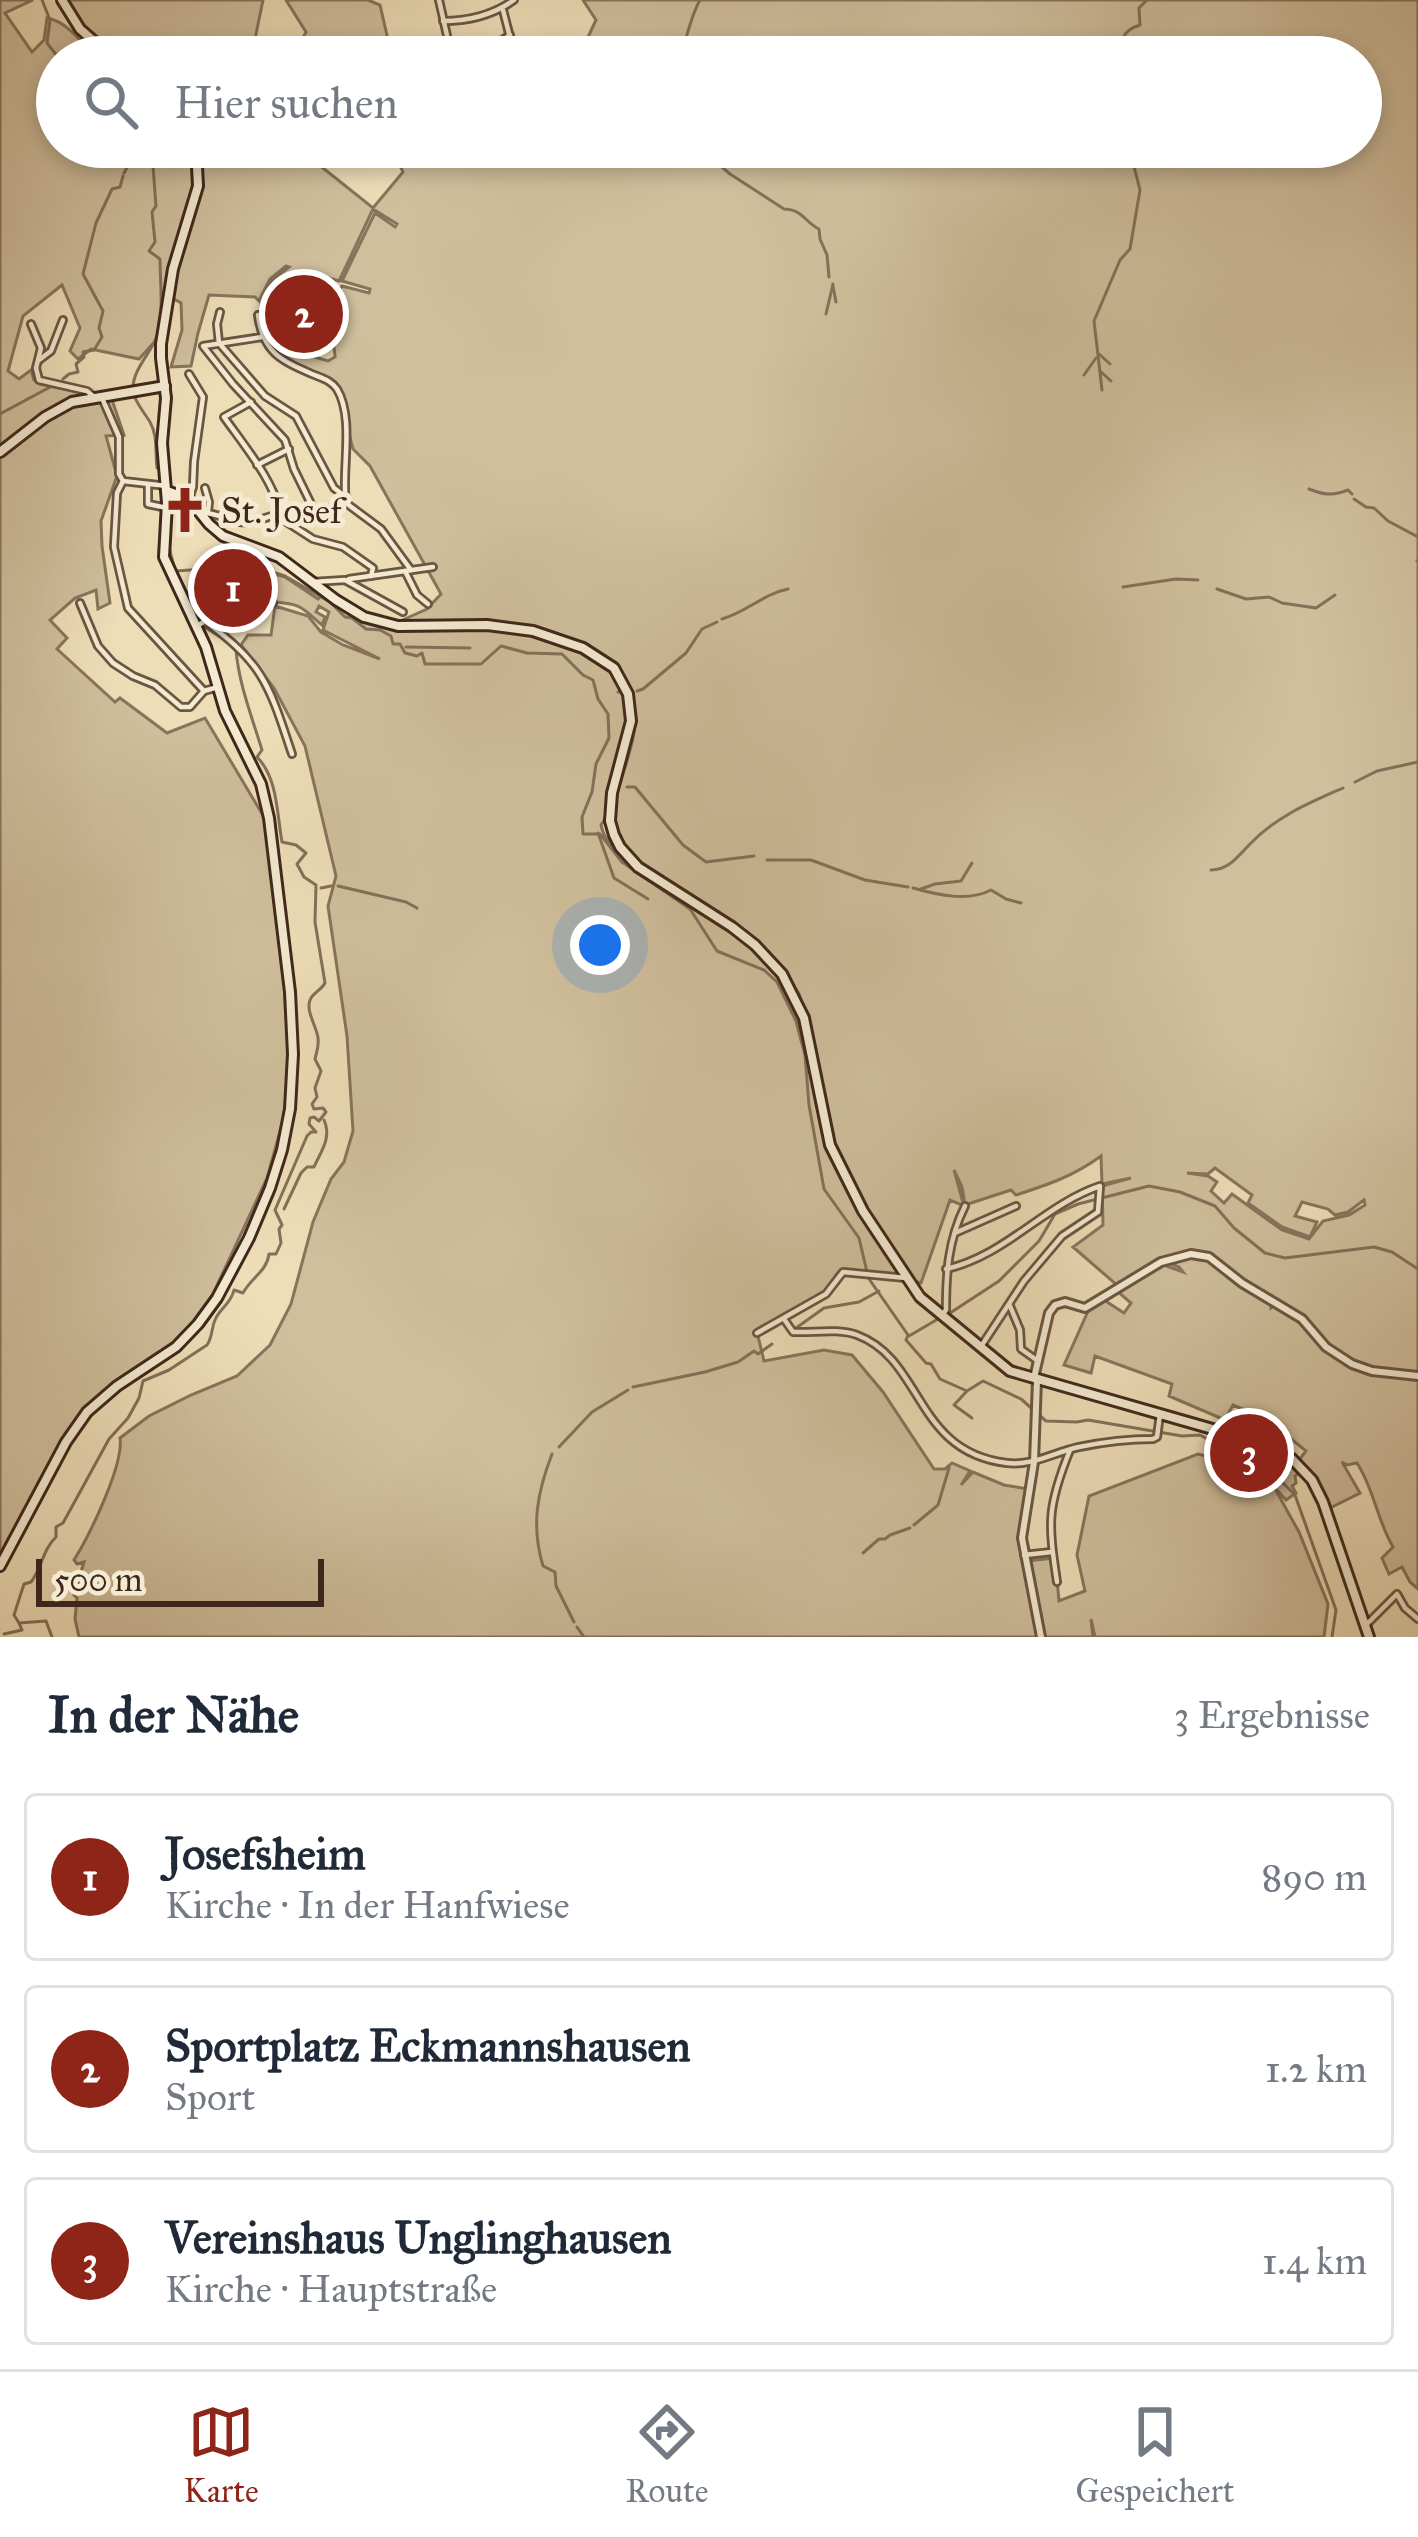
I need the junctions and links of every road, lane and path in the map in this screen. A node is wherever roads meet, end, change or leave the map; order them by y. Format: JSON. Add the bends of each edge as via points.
{"nodes":[{"id":1,"x":62,"y":0,"type":"edge"},
{"id":2,"x":439,"y":0,"type":"edge"},
{"id":3,"x":514,"y":0,"type":"edge"},
{"id":4,"x":502,"y":8,"type":"junction"},
{"id":5,"x":442,"y":21,"type":"junction"},
{"id":6,"x":510,"y":35,"type":"edge"},
{"id":7,"x":88,"y":36,"type":"edge"},
{"id":8,"x":446,"y":36,"type":"edge"},
{"id":9,"x":197,"y":168,"type":"edge"},
{"id":10,"x":220,"y":312,"type":"dead end"},
{"id":11,"x":258,"y":315,"type":"dead end"},
{"id":12,"x":63,"y":320,"type":"dead end"},
{"id":13,"x":31,"y":323,"type":"dead end"},
{"id":14,"x":262,"y":337,"type":"junction"},
{"id":15,"x":219,"y":343,"type":"junction"},
{"id":16,"x":39,"y":360,"type":"junction"},
{"id":17,"x":189,"y":374,"type":"dead end"},
{"id":18,"x":165,"y":386,"type":"junction"},
{"id":19,"x":97,"y":396,"type":"junction"},
{"id":20,"x":250,"y":402,"type":"junction"},
{"id":21,"x":289,"y":448,"type":"junction"},
{"id":22,"x":0,"y":452,"type":"edge"},
{"id":23,"x":257,"y":465,"type":"junction"},
{"id":24,"x":123,"y":481,"type":"junction"},
{"id":25,"x":148,"y":484,"type":"junction"},
{"id":26,"x":167,"y":488,"type":"junction"},
{"id":27,"x":205,"y":488,"type":"dead end"},
{"id":28,"x":190,"y":500,"type":"junction"},
{"id":29,"x":346,"y":500,"type":"junction"},
{"id":30,"x":167,"y":508,"type":"junction"},
{"id":31,"x":314,"y":509,"type":"junction"},
{"id":32,"x":205,"y":512,"type":"junction"},
{"id":33,"x":280,"y":514,"type":"junction"},
{"id":34,"x":433,"y":567,"type":"dead end"},
{"id":35,"x":408,"y":571,"type":"junction"},
{"id":36,"x":371,"y":576,"type":"junction"},
{"id":37,"x":345,"y":580,"type":"junction"},
{"id":38,"x":312,"y":582,"type":"junction"},
{"id":39,"x":207,"y":587,"type":"dead end"},
{"id":40,"x":80,"y":603,"type":"dead end"},
{"id":41,"x":273,"y":603,"type":"dead end"},
{"id":42,"x":428,"y":604,"type":"dead end"},
{"id":43,"x":403,"y":612,"type":"dead end"},
{"id":44,"x":216,"y":614,"type":"junction"},
{"id":45,"x":202,"y":624,"type":"junction"},
{"id":46,"x":218,"y":687,"type":"junction"},
{"id":47,"x":204,"y":691,"type":"junction"},
{"id":48,"x":292,"y":754,"type":"dead end"},
{"id":49,"x":965,"y":1206,"type":"dead end"},
{"id":50,"x":1016,"y":1206,"type":"dead end"},
{"id":51,"x":954,"y":1234,"type":"junction"},
{"id":52,"x":946,"y":1269,"type":"junction"},
{"id":53,"x":905,"y":1278,"type":"junction"},
{"id":54,"x":1010,"y":1304,"type":"junction"},
{"id":55,"x":940,"y":1316,"type":"junction"},
{"id":56,"x":784,"y":1319,"type":"junction"},
{"id":57,"x":757,"y":1333,"type":"dead end"},
{"id":58,"x":979,"y":1348,"type":"junction"},
{"id":59,"x":1038,"y":1361,"type":"junction"},
{"id":60,"x":1418,"y":1376,"type":"edge"},
{"id":61,"x":1035,"y":1380,"type":"junction"},
{"id":62,"x":1160,"y":1414,"type":"junction"},
{"id":63,"x":1070,"y":1450,"type":"junction"},
{"id":64,"x":1034,"y":1462,"type":"junction"},
{"id":65,"x":1052,"y":1552,"type":"junction"},
{"id":66,"x":1024,"y":1555,"type":"junction"},
{"id":67,"x":0,"y":1566,"type":"edge"},
{"id":68,"x":1057,"y":1582,"type":"dead end"},
{"id":69,"x":1418,"y":1619,"type":"edge"},
{"id":70,"x":1365,"y":1626,"type":"junction"},
{"id":71,"x":1042,"y":1637,"type":"edge"},
{"id":72,"x":1369,"y":1637,"type":"edge"}],
"edges":[{"from":1,"to":7,"type":"main road"},
{"from":2,"to":5,"type":"street"},
{"from":3,"to":4,"type":"street"},
{"from":4,"to":5,"type":"street"},
{"from":4,"to":6,"type":"street"},
{"from":5,"to":8,"type":"street"},
{"from":9,"to":18,"type":"main road","via":[[161,344]]},
{"from":10,"to":15,"type":"street"},
{"from":11,"to":14,"type":"street"},
{"from":12,"to":16,"type":"street"},
{"from":13,"to":16,"type":"street"},
{"from":14,"to":15,"type":"street"},
{"from":14,"to":29,"type":"street","via":[[286,362],[337,389],[348,450]]},
{"from":15,"to":20,"type":"street","via":[[203,346]]},
{"from":15,"to":29,"type":"street","via":[[265,396],[296,416]]},
{"from":16,"to":19,"type":"street","via":[[39,380]]},
{"from":17,"to":28,"type":"street","via":[[203,398]]},
{"from":18,"to":19,"type":"main road"},
{"from":18,"to":26,"type":"main road"},
{"from":19,"to":22,"type":"main road","via":[[45,417]]},
{"from":19,"to":24,"type":"street","via":[[118,437]]},
{"from":20,"to":21,"type":"street"},
{"from":20,"to":23,"type":"street","via":[[224,417]]},
{"from":21,"to":23,"type":"street"},
{"from":21,"to":31,"type":"street"},
{"from":23,"to":33,"type":"street"},
{"from":24,"to":25,"type":"street"},
{"from":24,"to":47,"type":"street","via":[[114,547],[128,608]]},
{"from":25,"to":26,"type":"street"},
{"from":25,"to":30,"type":"street","via":[[150,506]]},
{"from":26,"to":28,"type":"main road"},
{"from":26,"to":30,"type":"main road"},
{"from":27,"to":32,"type":"street"},
{"from":28,"to":32,"type":"main road"},
{"from":29,"to":31,"type":"street"},
{"from":29,"to":35,"type":"street","via":[[381,529]]},
{"from":30,"to":45,"type":"main road","via":[[164,557]]},
{"from":31,"to":33,"type":"street"},
{"from":32,"to":33,"type":"street","via":[[236,522]]},
{"from":32,"to":38,"type":"main road","via":[[223,536],[279,557]]},
{"from":33,"to":36,"type":"street","via":[[313,539],[362,558]]},
{"from":34,"to":35,"type":"street"},
{"from":35,"to":36,"type":"street"},
{"from":35,"to":42,"type":"street"},
{"from":36,"to":37,"type":"street"},
{"from":37,"to":38,"type":"street"},
{"from":37,"to":43,"type":"street"},
{"from":38,"to":53,"type":"main road","via":[[388,625],[533,631],[583,647],[614,668],[631,721],[610,806],[620,848],[732,927],[782,974],[804,1018],[830,1145]]},
{"from":39,"to":44,"type":"street"},
{"from":40,"to":47,"type":"street","via":[[98,646],[121,669],[181,707]]},
{"from":41,"to":44,"type":"street"},
{"from":44,"to":45,"type":"street"},
{"from":45,"to":46,"type":"main road"},
{"from":45,"to":48,"type":"street","via":[[262,674]]},
{"from":46,"to":47,"type":"street"},
{"from":46,"to":67,"type":"main road","via":[[266,804],[281,896],[292,1024],[282,1150],[217,1298],[176,1347],[87,1412]]},
{"from":49,"to":51,"type":"street"},
{"from":50,"to":51,"type":"street"},
{"from":51,"to":52,"type":"street"},
{"from":52,"to":54,"type":"street","via":[[1015,1239],[1051,1209],[1100,1186],[1098,1212],[1062,1236]]},
{"from":52,"to":55,"type":"street"},
{"from":53,"to":55,"type":"main road"},
{"from":53,"to":56,"type":"street","via":[[843,1272],[826,1294]]},
{"from":54,"to":58,"type":"street"},
{"from":54,"to":59,"type":"street","via":[[1021,1349]]},
{"from":55,"to":58,"type":"main road"},
{"from":56,"to":57,"type":"street"},
{"from":56,"to":64,"type":"street","via":[[793,1332],[844,1332],[879,1348],[952,1443],[1005,1463]]},
{"from":58,"to":61,"type":"main road"},
{"from":59,"to":60,"type":"street","via":[[1055,1305],[1091,1306],[1148,1268],[1191,1254],[1209,1257],[1302,1319],[1352,1364]]},
{"from":59,"to":61,"type":"street"},
{"from":61,"to":62,"type":"main road"},
{"from":61,"to":64,"type":"street"},
{"from":62,"to":63,"type":"street","via":[[1153,1439]]},
{"from":62,"to":70,"type":"main road","via":[[1275,1450],[1303,1468]]},
{"from":63,"to":64,"type":"street"},
{"from":63,"to":65,"type":"street","via":[[1052,1498]]},
{"from":64,"to":66,"type":"street"},
{"from":65,"to":66,"type":"street"},
{"from":65,"to":68,"type":"street"},
{"from":66,"to":71,"type":"street"},
{"from":69,"to":70,"type":"street","via":[[1397,1594]]},
{"from":70,"to":72,"type":"main road"}]}
